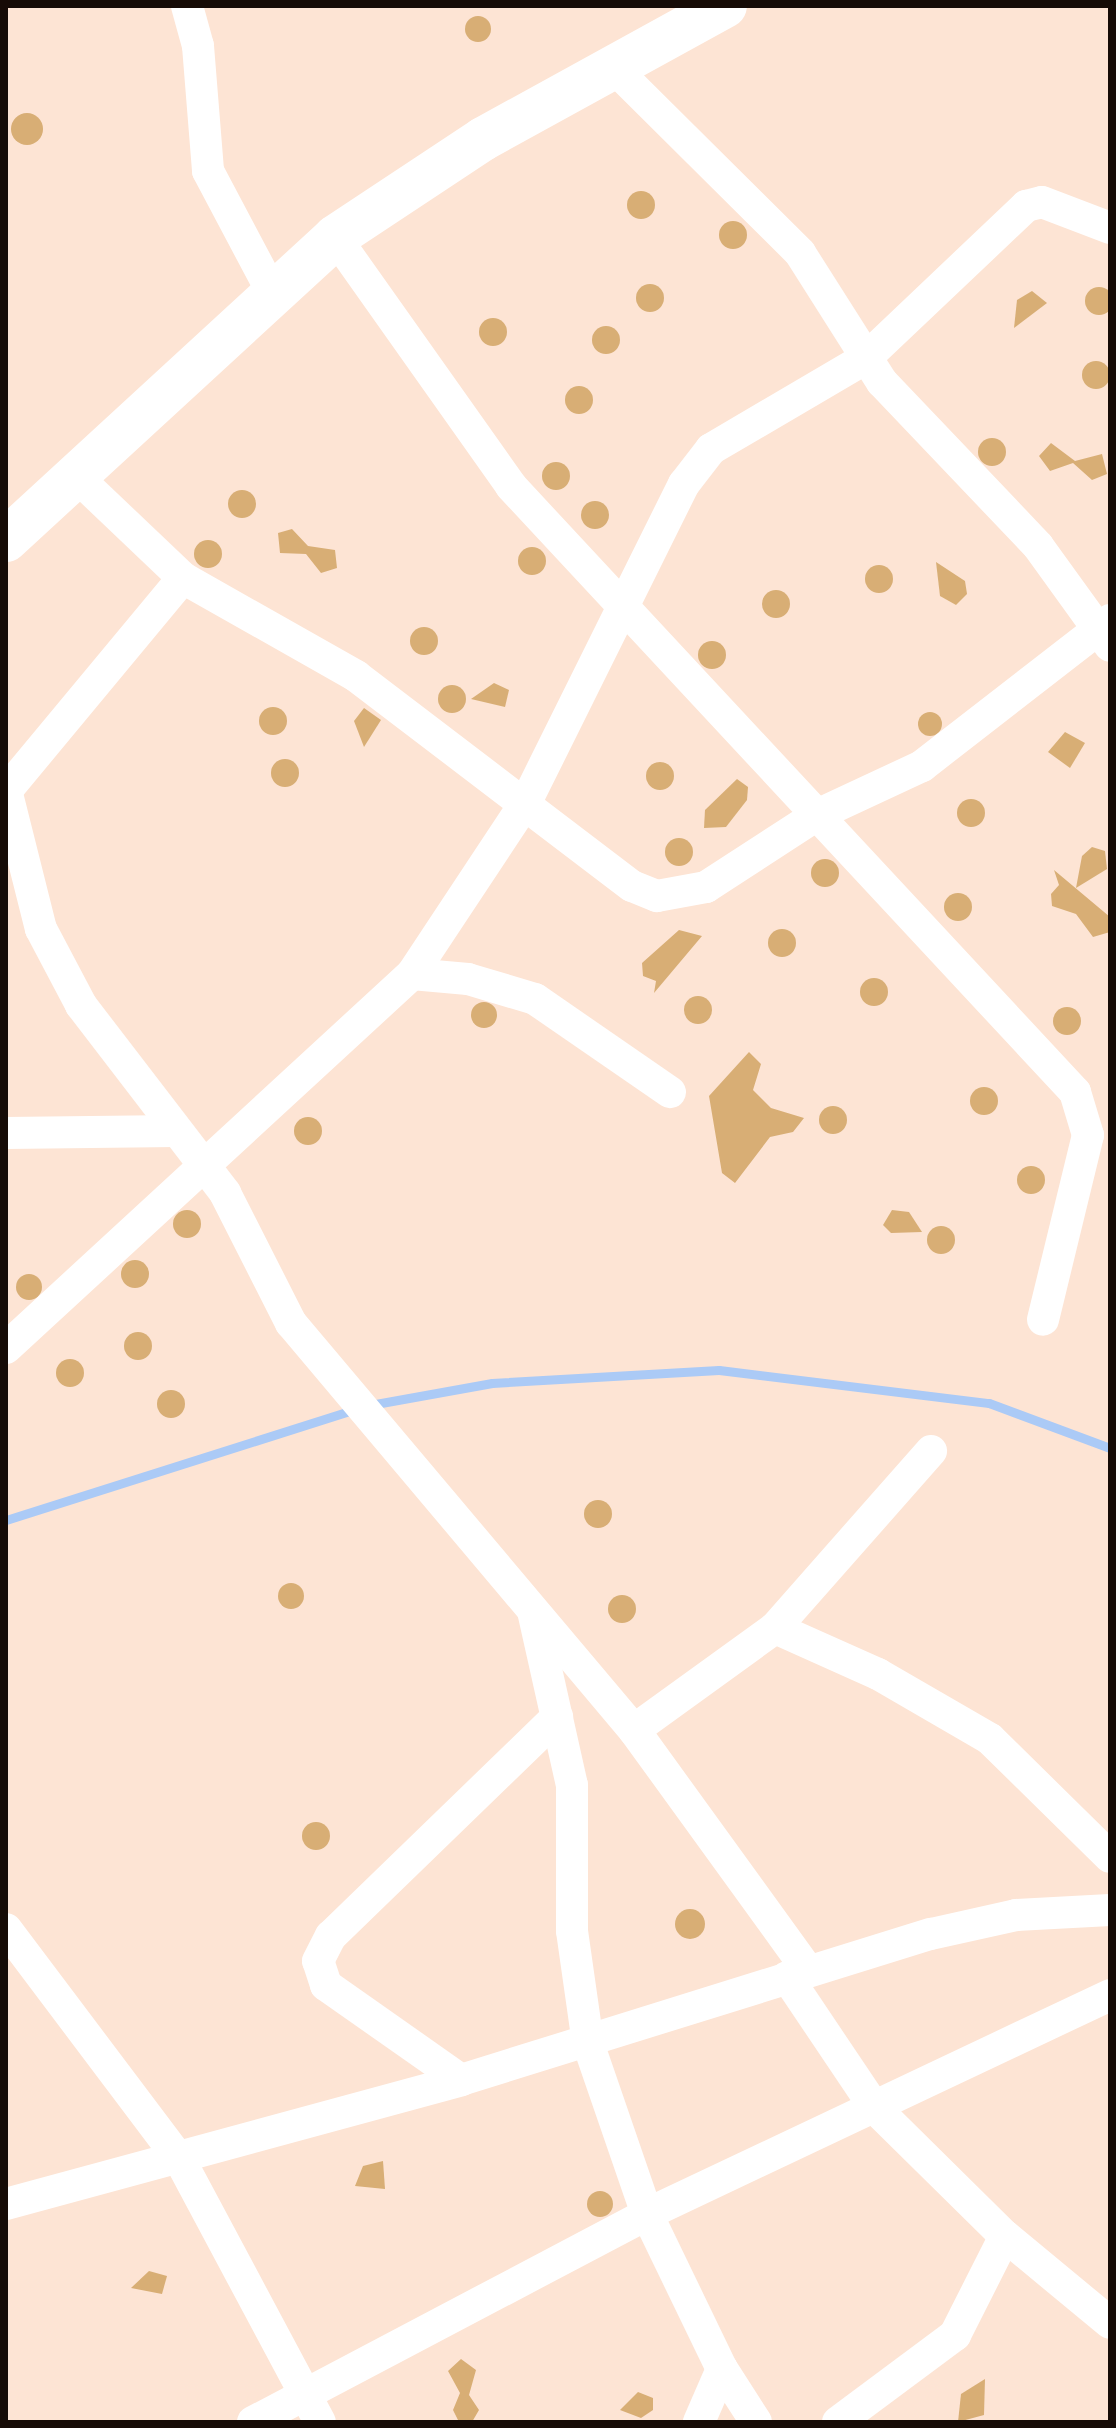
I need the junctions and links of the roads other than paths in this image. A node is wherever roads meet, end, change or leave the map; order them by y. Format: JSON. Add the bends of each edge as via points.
{"nodes":[{"id":1,"x":187,"y":6,"type":"edge"},
{"id":2,"x":725,"y":6,"type":"edge"},
{"id":3,"x":617,"y":71,"type":"junction"},
{"id":4,"x":1110,"y":228,"type":"edge"},
{"id":5,"x":335,"y":237,"type":"junction"},
{"id":6,"x":272,"y":292,"type":"junction"},
{"id":7,"x":866,"y":358,"type":"junction"},
{"id":8,"x":77,"y":477,"type":"junction"},
{"id":9,"x":6,"y":540,"type":"edge"},
{"id":10,"x":183,"y":578,"type":"junction"},
{"id":11,"x":627,"y":603,"type":"junction"},
{"id":12,"x":1106,"y":632,"type":"edge"},
{"id":13,"x":6,"y":791,"type":"edge"},
{"id":14,"x":527,"y":800,"type":"junction"},
{"id":15,"x":817,"y":815,"type":"junction"},
{"id":16,"x":412,"y":974,"type":"junction"},
{"id":17,"x":670,"y":1092,"type":"dead end"},
{"id":18,"x":1098,"y":1104,"type":"edge"},
{"id":19,"x":176,"y":1131,"type":"junction"},
{"id":20,"x":6,"y":1133,"type":"edge"},
{"id":21,"x":205,"y":1167,"type":"junction"},
{"id":22,"x":1043,"y":1320,"type":"dead end"},
{"id":23,"x":6,"y":1348,"type":"edge"},
{"id":24,"x":931,"y":1451,"type":"dead end"},
{"id":25,"x":531,"y":1603,"type":"junction"},
{"id":26,"x":775,"y":1628,"type":"junction"},
{"id":27,"x":557,"y":1717,"type":"junction"},
{"id":28,"x":634,"y":1730,"type":"junction"},
{"id":29,"x":1110,"y":1857,"type":"edge"},
{"id":30,"x":1110,"y":1910,"type":"edge"},
{"id":31,"x":6,"y":1929,"type":"edge"},
{"id":32,"x":797,"y":1974,"type":"junction"},
{"id":33,"x":1110,"y":1995,"type":"edge"},
{"id":34,"x":588,"y":2043,"type":"junction"},
{"id":35,"x":461,"y":2080,"type":"junction"},
{"id":36,"x":875,"y":2108,"type":"junction"},
{"id":37,"x":180,"y":2160,"type":"junction"},
{"id":38,"x":6,"y":2204,"type":"edge"},
{"id":39,"x":647,"y":2214,"type":"junction"},
{"id":40,"x":1005,"y":2236,"type":"junction"},
{"id":41,"x":1110,"y":2323,"type":"edge"},
{"id":42,"x":722,"y":2369,"type":"junction"},
{"id":43,"x":303,"y":2395,"type":"junction"},
{"id":44,"x":253,"y":2422,"type":"edge"},
{"id":45,"x":320,"y":2422,"type":"edge"},
{"id":46,"x":699,"y":2422,"type":"edge"},
{"id":47,"x":756,"y":2422,"type":"edge"},
{"id":48,"x":838,"y":2422,"type":"edge"}],
"edges":[{"from":1,"to":6,"type":"street","via":[[198,46],[208,171]]},
{"from":2,"to":3,"type":"main road"},
{"from":3,"to":5,"type":"main road","via":[[483,139]]},
{"from":3,"to":7,"type":"street","via":[[800,253]]},
{"from":4,"to":7,"type":"street","via":[[1042,202],[1026,206]]},
{"from":5,"to":6,"type":"main road"},
{"from":5,"to":11,"type":"street","via":[[511,486]]},
{"from":6,"to":8,"type":"main road"},
{"from":7,"to":11,"type":"street","via":[[711,449],[684,484]]},
{"from":7,"to":12,"type":"street","via":[[1038,546]]},
{"from":8,"to":9,"type":"main road"},
{"from":8,"to":10,"type":"street"},
{"from":10,"to":13,"type":"street"},
{"from":10,"to":14,"type":"street","via":[[356,676]]},
{"from":11,"to":14,"type":"street"},
{"from":11,"to":15,"type":"street"},
{"from":12,"to":15,"type":"street","via":[[944,752]]},
{"from":13,"to":19,"type":"street","via":[[41,929],[81,1005]]},
{"from":14,"to":15,"type":"street","via":[[632,886],[657,896],[706,887]]},
{"from":14,"to":16,"type":"street"},
{"from":15,"to":18,"type":"street","via":[[1051,1064]]},
{"from":16,"to":17,"type":"street","via":[[468,979],[535,999]]},
{"from":16,"to":21,"type":"street"},
{"from":18,"to":22,"type":"street"},
{"from":19,"to":20,"type":"street"},
{"from":19,"to":21,"type":"street"},
{"from":21,"to":23,"type":"street"},
{"from":21,"to":25,"type":"street","via":[[320,1363]]},
{"from":24,"to":26,"type":"street"},
{"from":25,"to":27,"type":"street"},
{"from":25,"to":28,"type":"street"},
{"from":26,"to":28,"type":"street"},
{"from":26,"to":29,"type":"street","via":[[878,1674],[990,1739]]},
{"from":27,"to":34,"type":"street","via":[[576,1821],[572,1931]]},
{"from":27,"to":35,"type":"street","via":[[331,1936],[318,1961],[326,1985]]},
{"from":28,"to":32,"type":"street"},
{"from":30,"to":32,"type":"street","via":[[1016,1915]]},
{"from":31,"to":37,"type":"street"},
{"from":32,"to":34,"type":"street"},
{"from":32,"to":36,"type":"street"},
{"from":33,"to":36,"type":"street"},
{"from":34,"to":35,"type":"street"},
{"from":34,"to":39,"type":"street"},
{"from":35,"to":37,"type":"street"},
{"from":36,"to":39,"type":"street"},
{"from":36,"to":40,"type":"street"},
{"from":37,"to":38,"type":"street"},
{"from":37,"to":43,"type":"street"},
{"from":39,"to":42,"type":"street"},
{"from":39,"to":43,"type":"street"},
{"from":40,"to":41,"type":"street"},
{"from":40,"to":48,"type":"street","via":[[955,2335]]},
{"from":42,"to":46,"type":"street"},
{"from":42,"to":47,"type":"street"},
{"from":43,"to":44,"type":"street"},
{"from":43,"to":45,"type":"street"}]}
